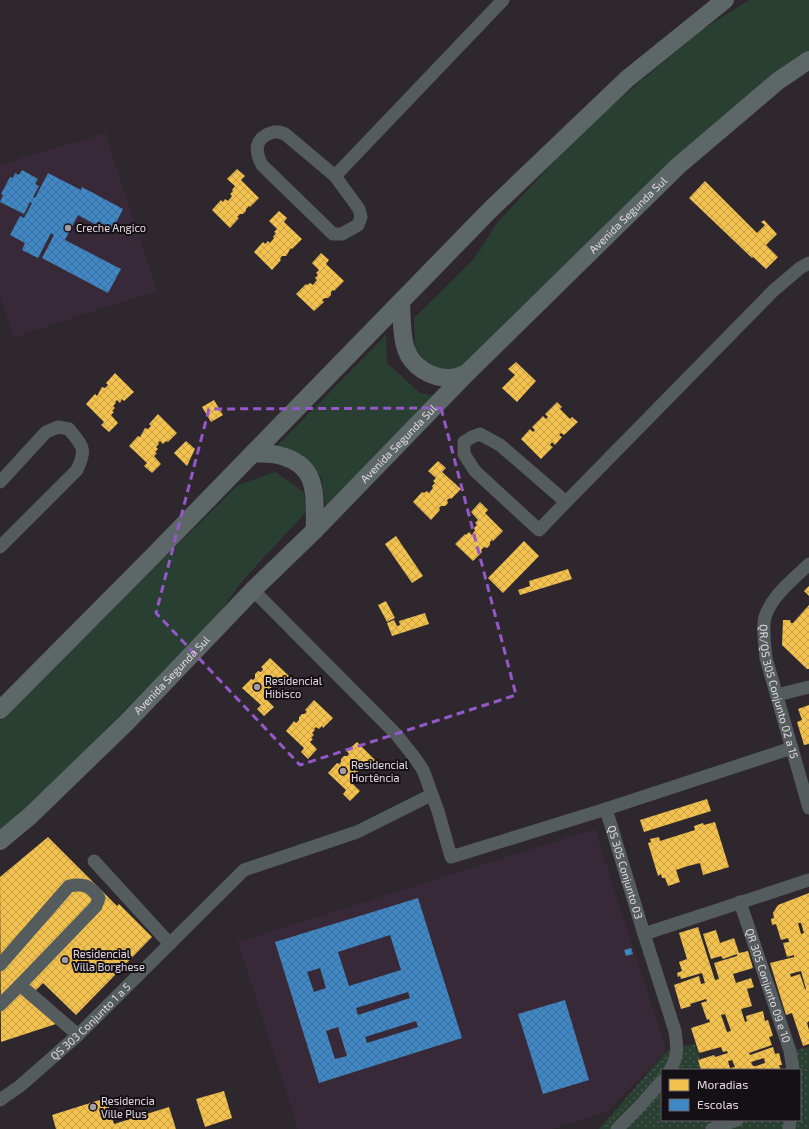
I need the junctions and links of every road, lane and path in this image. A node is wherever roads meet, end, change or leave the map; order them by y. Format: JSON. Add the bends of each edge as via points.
{"nodes":[{"id":1,"x":502,"y":0,"type":"edge"},
{"id":2,"x":725,"y":0,"type":"edge"},
{"id":3,"x":809,"y":60,"type":"edge"},
{"id":4,"x":335,"y":176,"type":"junction"},
{"id":5,"x":809,"y":263,"type":"edge"},
{"id":6,"x":401,"y":303,"type":"junction"},
{"id":7,"x":468,"y":373,"type":"junction"},
{"id":8,"x":253,"y":454,"type":"junction"},
{"id":9,"x":0,"y":482,"type":"edge"},
{"id":10,"x":566,"y":502,"type":"junction"},
{"id":11,"x":315,"y":530,"type":"junction"},
{"id":12,"x":0,"y":547,"type":"edge"},
{"id":13,"x":809,"y":564,"type":"edge"},
{"id":14,"x":253,"y":590,"type":"junction"},
{"id":15,"x":809,"y":687,"type":"edge"},
{"id":16,"x":777,"y":695,"type":"junction"},
{"id":17,"x":0,"y":710,"type":"edge"},
{"id":18,"x":792,"y":748,"type":"junction"},
{"id":19,"x":431,"y":795,"type":"junction"},
{"id":20,"x":809,"y":808,"type":"edge"},
{"id":21,"x":606,"y":809,"type":"junction"},
{"id":22,"x":0,"y":841,"type":"edge"},
{"id":23,"x":94,"y":861,"type":"dead end"},
{"id":24,"x":809,"y":880,"type":"edge"},
{"id":25,"x":740,"y":902,"type":"junction"},
{"id":26,"x":644,"y":934,"type":"junction"},
{"id":27,"x":170,"y":944,"type":"junction"},
{"id":28,"x":0,"y":965,"type":"edge"},
{"id":29,"x":20,"y":985,"type":"junction"},
{"id":30,"x":0,"y":1004,"type":"edge"},
{"id":31,"x":78,"y":1035,"type":"junction"},
{"id":32,"x":671,"y":1069,"type":"edge"},
{"id":33,"x":793,"y":1069,"type":"edge"},
{"id":34,"x":661,"y":1082,"type":"edge"},
{"id":35,"x":0,"y":1100,"type":"edge"},
{"id":36,"x":734,"y":1121,"type":"edge"},
{"id":37,"x":617,"y":1129,"type":"edge"},
{"id":38,"x":712,"y":1129,"type":"edge"}],
"edges":[{"from":1,"to":4,"type":"street"},
{"from":2,"to":6,"type":"main road","via":[[628,79],[490,210]]},
{"from":3,"to":7,"type":"main road","name":"Avenida Segunda Sul","via":[[778,81],[678,166]]},
{"from":4,"to":4,"type":"street","via":[[285,134],[268,133],[259,141],[257,154],[262,165],[333,234],[342,234],[358,226],[361,217],[359,209]]},
{"from":5,"to":10,"type":"street","via":[[773,291]]},
{"from":6,"to":7,"type":"main road","via":[[406,350],[413,364],[430,374],[451,378]]},
{"from":6,"to":8,"type":"main road"},
{"from":7,"to":11,"type":"main road","name":"Avenida Segunda Sul"},
{"from":8,"to":11,"type":"main road","via":[[277,454],[293,460],[307,470],[313,484]]},
{"from":8,"to":17,"type":"main road"},
{"from":9,"to":12,"type":"street","via":[[46,432],[58,427],[69,429],[81,444],[83,456],[77,470]]},
{"from":10,"to":10,"type":"street","via":[[539,530],[475,471],[464,454],[464,442],[480,434],[500,444]]},
{"from":11,"to":14,"type":"main road","name":"Avenida Segunda Sul"},
{"from":13,"to":16,"type":"street","name":"QR/QS 305 Conjunto 02 a 15","via":[[774,599],[765,618],[766,658]]},
{"from":14,"to":19,"type":"street","via":[[396,734],[423,770]]},
{"from":14,"to":22,"type":"main road","name":"Avenida Segunda Sul","via":[[127,722],[30,816]]},
{"from":15,"to":16,"type":"street"},
{"from":16,"to":18,"type":"street","name":"QR/QS 305 Conjunto 02 a 15"},
{"from":18,"to":20,"type":"street","name":"QR/QS 305 Conjunto 02 a 15"},
{"from":18,"to":21,"type":"street"},
{"from":19,"to":21,"type":"street","via":[[451,857]]},
{"from":19,"to":27,"type":"street","name":"QS 303 Conjunto 1 a 5","via":[[357,832],[244,870]]},
{"from":21,"to":26,"type":"street","name":"QS 305 Conjunto 03"},
{"from":23,"to":27,"type":"street"},
{"from":24,"to":25,"type":"street"},
{"from":25,"to":26,"type":"street"},
{"from":25,"to":33,"type":"street","name":"QR 305 Conjunto 09 e 10","via":[[790,1051]]},
{"from":26,"to":32,"type":"street","name":"QS 305 Conjunto 03","via":[[675,1031],[677,1058]]},
{"from":27,"to":31,"type":"street","name":"QS 303 Conjunto 1 a 5"},
{"from":28,"to":29,"type":"street","via":[[69,886],[88,886],[95,892],[99,898],[96,906]]},
{"from":29,"to":30,"type":"street"},
{"from":29,"to":31,"type":"street"},
{"from":31,"to":35,"type":"street","name":"QS 303 Conjunto 1 a 5","via":[[20,1086]]},
{"from":34,"to":37,"type":"street"},
{"from":36,"to":38,"type":"street"}]}
